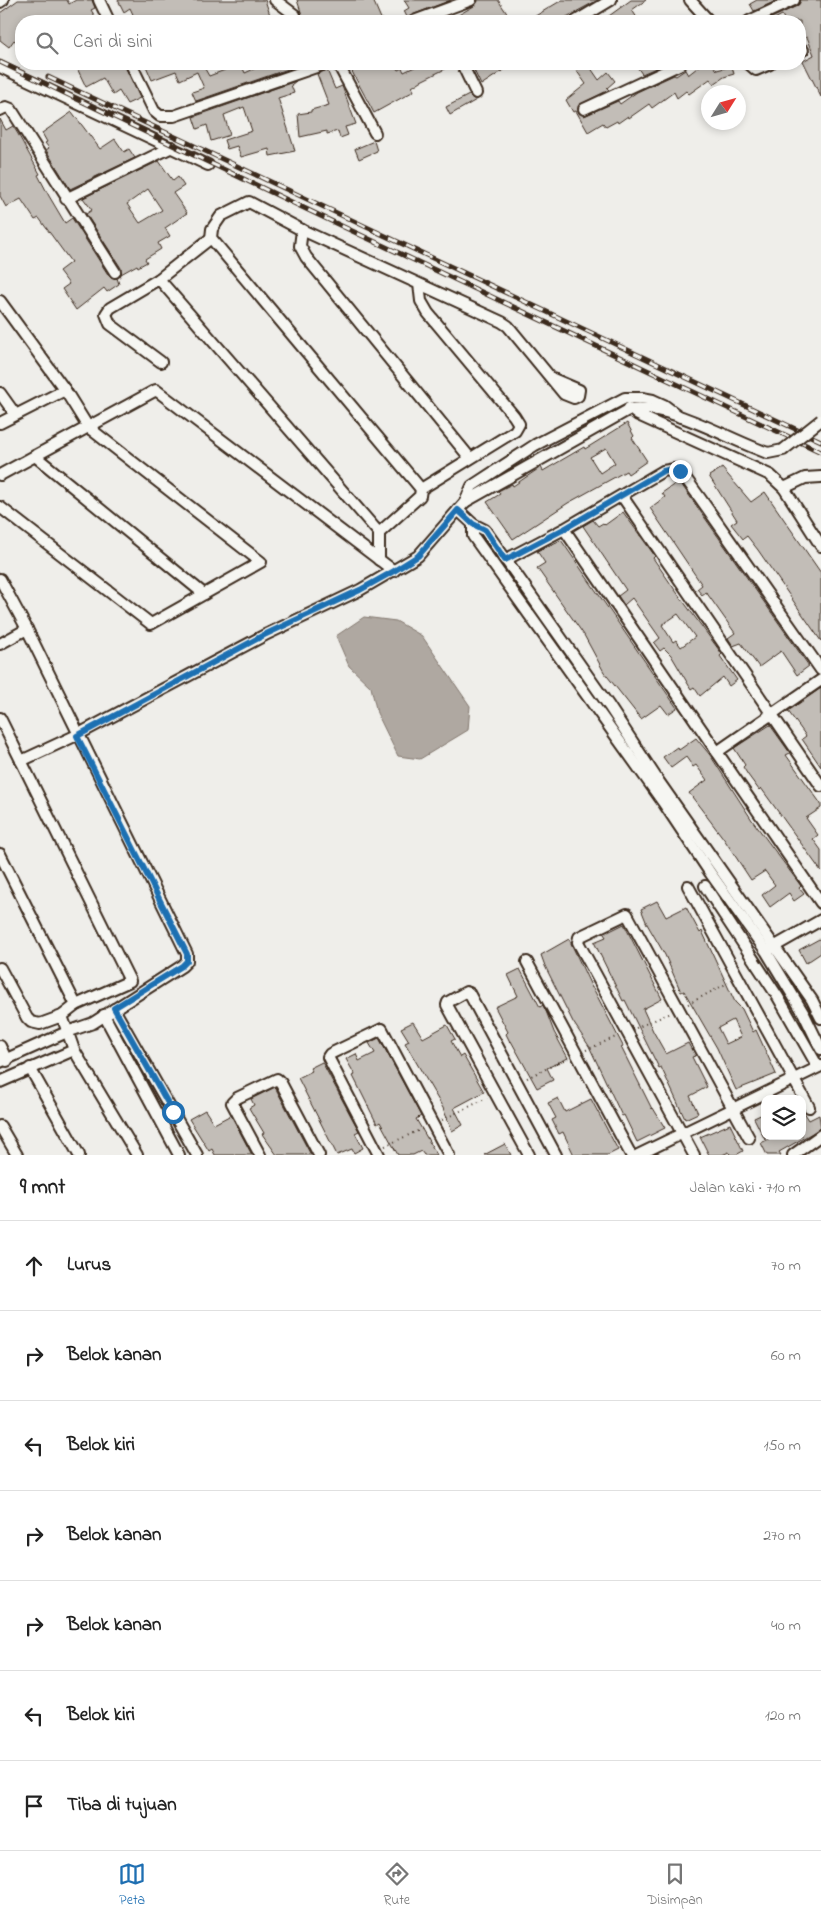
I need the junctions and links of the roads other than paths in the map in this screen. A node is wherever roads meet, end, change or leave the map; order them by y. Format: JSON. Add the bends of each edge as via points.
{"nodes":[{"id":1,"x":99,"y":0,"type":"edge"},
{"id":2,"x":276,"y":0,"type":"edge"},
{"id":3,"x":471,"y":0,"type":"edge"},
{"id":4,"x":612,"y":0,"type":"edge"},
{"id":5,"x":690,"y":0,"type":"edge"},
{"id":6,"x":794,"y":0,"type":"edge"},
{"id":7,"x":106,"y":15,"type":"edge"},
{"id":8,"x":295,"y":15,"type":"edge"},
{"id":9,"x":444,"y":15,"type":"edge"},
{"id":10,"x":586,"y":15,"type":"edge"},
{"id":11,"x":704,"y":15,"type":"edge"},
{"id":12,"x":762,"y":15,"type":"edge"},
{"id":13,"x":0,"y":67,"type":"edge"},
{"id":14,"x":133,"y":70,"type":"edge"},
{"id":15,"x":304,"y":70,"type":"edge"},
{"id":16,"x":341,"y":70,"type":"edge"},
{"id":17,"x":465,"y":70,"type":"edge"},
{"id":18,"x":668,"y":70,"type":"edge"},
{"id":19,"x":476,"y":93,"type":"dead end"},
{"id":20,"x":584,"y":109,"type":"dead end"},
{"id":21,"x":0,"y":110,"type":"edge"},
{"id":22,"x":375,"y":133,"type":"dead end"},
{"id":23,"x":172,"y":147,"type":"junction"},
{"id":24,"x":208,"y":165,"type":"dead end"},
{"id":25,"x":66,"y":199,"type":"junction"},
{"id":26,"x":302,"y":230,"type":"junction"},
{"id":27,"x":211,"y":238,"type":"junction"},
{"id":28,"x":115,"y":272,"type":"dead end"},
{"id":29,"x":159,"y":280,"type":"junction"},
{"id":30,"x":419,"y":284,"type":"junction"},
{"id":31,"x":0,"y":301,"type":"edge"},
{"id":32,"x":161,"y":362,"type":"dead end"},
{"id":33,"x":551,"y":378,"type":"dead end"},
{"id":34,"x":65,"y":390,"type":"junction"},
{"id":35,"x":0,"y":393,"type":"edge"},
{"id":36,"x":625,"y":398,"type":"junction"},
{"id":37,"x":630,"y":409,"type":"junction"},
{"id":38,"x":15,"y":414,"type":"junction"},
{"id":39,"x":680,"y":417,"type":"junction"},
{"id":40,"x":821,"y":420,"type":"edge"},
{"id":41,"x":0,"y":423,"type":"edge"},
{"id":42,"x":88,"y":427,"type":"junction"},
{"id":43,"x":534,"y":445,"type":"junction"},
{"id":44,"x":35,"y":456,"type":"junction"},
{"id":45,"x":470,"y":458,"type":"junction"},
{"id":46,"x":544,"y":458,"type":"junction"},
{"id":47,"x":0,"y":475,"type":"edge"},
{"id":48,"x":821,"y":477,"type":"edge"},
{"id":49,"x":784,"y":488,"type":"junction"},
{"id":50,"x":420,"y":489,"type":"junction"},
{"id":51,"x":622,"y":496,"type":"junction"},
{"id":52,"x":462,"y":506,"type":"junction"},
{"id":53,"x":0,"y":507,"type":"edge"},
{"id":54,"x":473,"y":524,"type":"junction"},
{"id":55,"x":564,"y":529,"type":"junction"},
{"id":56,"x":379,"y":533,"type":"junction"},
{"id":57,"x":821,"y":546,"type":"edge"},
{"id":58,"x":378,"y":560,"type":"junction"},
{"id":59,"x":505,"y":560,"type":"junction"},
{"id":60,"x":394,"y":571,"type":"junction"},
{"id":61,"x":0,"y":579,"type":"edge"},
{"id":62,"x":204,"y":594,"type":"junction"},
{"id":63,"x":541,"y":612,"type":"junction"},
{"id":64,"x":531,"y":617,"type":"junction"},
{"id":65,"x":26,"y":629,"type":"junction"},
{"id":66,"x":0,"y":644,"type":"edge"},
{"id":67,"x":821,"y":670,"type":"edge"},
{"id":68,"x":821,"y":680,"type":"edge"},
{"id":69,"x":772,"y":714,"type":"junction"},
{"id":70,"x":0,"y":718,"type":"edge"},
{"id":71,"x":77,"y":736,"type":"junction"},
{"id":72,"x":717,"y":752,"type":"junction"},
{"id":73,"x":21,"y":760,"type":"junction"},
{"id":74,"x":821,"y":786,"type":"edge"},
{"id":75,"x":0,"y":854,"type":"edge"},
{"id":76,"x":688,"y":886,"type":"dead end"},
{"id":77,"x":705,"y":886,"type":"dead end"},
{"id":78,"x":821,"y":903,"type":"edge"},
{"id":79,"x":821,"y":920,"type":"edge"},
{"id":80,"x":770,"y":949,"type":"junction"},
{"id":81,"x":527,"y":962,"type":"dead end"},
{"id":82,"x":0,"y":968,"type":"edge"},
{"id":83,"x":76,"y":1005,"type":"junction"},
{"id":84,"x":114,"y":1008,"type":"junction"},
{"id":85,"x":104,"y":1015,"type":"junction"},
{"id":86,"x":62,"y":1016,"type":"junction"},
{"id":87,"x":821,"y":1018,"type":"edge"},
{"id":88,"x":67,"y":1032,"type":"junction"},
{"id":89,"x":0,"y":1046,"type":"edge"},
{"id":90,"x":821,"y":1049,"type":"edge"},
{"id":91,"x":74,"y":1050,"type":"junction"},
{"id":92,"x":4,"y":1062,"type":"edge"},
{"id":93,"x":819,"y":1066,"type":"edge"},
{"id":94,"x":30,"y":1068,"type":"junction"},
{"id":95,"x":794,"y":1080,"type":"junction"},
{"id":96,"x":0,"y":1082,"type":"edge"},
{"id":97,"x":732,"y":1107,"type":"junction"},
{"id":98,"x":809,"y":1107,"type":"dead end"},
{"id":99,"x":173,"y":1112,"type":"junction"},
{"id":100,"x":158,"y":1118,"type":"junction"},
{"id":101,"x":178,"y":1123,"type":"junction"},
{"id":102,"x":0,"y":1126,"type":"edge"},
{"id":103,"x":165,"y":1130,"type":"junction"},
{"id":104,"x":682,"y":1134,"type":"junction"},
{"id":105,"x":821,"y":1135,"type":"edge"},
{"id":106,"x":749,"y":1138,"type":"dead end"},
{"id":107,"x":377,"y":1152,"type":"edge"},
{"id":108,"x":798,"y":1154,"type":"edge"},
{"id":109,"x":17,"y":1155,"type":"edge"},
{"id":110,"x":79,"y":1155,"type":"edge"},
{"id":111,"x":137,"y":1155,"type":"edge"},
{"id":112,"x":180,"y":1155,"type":"edge"},
{"id":113,"x":197,"y":1155,"type":"edge"},
{"id":114,"x":260,"y":1155,"type":"edge"},
{"id":115,"x":319,"y":1155,"type":"edge"},
{"id":116,"x":449,"y":1155,"type":"edge"},
{"id":117,"x":529,"y":1155,"type":"edge"},
{"id":118,"x":556,"y":1155,"type":"edge"},
{"id":119,"x":631,"y":1155,"type":"edge"},
{"id":120,"x":638,"y":1155,"type":"edge"},
{"id":121,"x":694,"y":1155,"type":"edge"}],
"edges":[{"from":1,"to":7,"type":"street"},
{"from":2,"to":8,"type":"street"},
{"from":3,"to":9,"type":"street"},
{"from":4,"to":10,"type":"street"},
{"from":5,"to":11,"type":"street"},
{"from":6,"to":12,"type":"street"},
{"from":13,"to":23,"type":"street"},
{"from":14,"to":15,"type":"street","via":[[154,111],[166,117]]},
{"from":16,"to":22,"type":"street"},
{"from":17,"to":19,"type":"street"},
{"from":18,"to":20,"type":"street"},
{"from":21,"to":25,"type":"street","via":[[11,109]]},
{"from":23,"to":24,"type":"street"},
{"from":23,"to":25,"type":"street"},
{"from":25,"to":28,"type":"street"},
{"from":26,"to":27,"type":"street","via":[[249,202],[221,216],[212,229]]},
{"from":26,"to":30,"type":"street"},
{"from":26,"to":45,"type":"street","via":[[300,246],[306,257]]},
{"from":27,"to":29,"type":"street"},
{"from":27,"to":50,"type":"street"},
{"from":29,"to":32,"type":"street","via":[[110,308],[106,318]]},
{"from":29,"to":56,"type":"street"},
{"from":30,"to":33,"type":"street","via":[[508,326]]},
{"from":30,"to":45,"type":"street","via":[[421,301],[428,314],[518,422],[515,431]]},
{"from":31,"to":34,"type":"street"},
{"from":34,"to":38,"type":"street"},
{"from":34,"to":42,"type":"street"},
{"from":35,"to":38,"type":"street"},
{"from":36,"to":37,"type":"street"},
{"from":36,"to":39,"type":"street","via":[[653,400]]},
{"from":36,"to":43,"type":"street"},
{"from":37,"to":39,"type":"street"},
{"from":37,"to":46,"type":"street"},
{"from":37,"to":49,"type":"street","via":[[770,475]]},
{"from":38,"to":41,"type":"street"},
{"from":39,"to":40,"type":"street","bridge":true,"via":[[768,453],[783,450]]},
{"from":42,"to":44,"type":"street"},
{"from":42,"to":58,"type":"street","via":[[156,390]]},
{"from":42,"to":62,"type":"street","via":[[261,562]]},
{"from":43,"to":46,"type":"street"},
{"from":43,"to":52,"type":"street","via":[[472,486]]},
{"from":44,"to":47,"type":"street"},
{"from":44,"to":62,"type":"street"},
{"from":45,"to":50,"type":"street"},
{"from":46,"to":52,"type":"street"},
{"from":48,"to":49,"type":"street","via":[[805,478]]},
{"from":49,"to":57,"type":"street"},
{"from":50,"to":56,"type":"street","via":[[420,496]]},
{"from":51,"to":55,"type":"street"},
{"from":51,"to":67,"type":"street","via":[[663,471],[680,471]]},
{"from":51,"to":69,"type":"street"},
{"from":52,"to":54,"type":"street"},
{"from":52,"to":60,"type":"street","via":[[418,556]]},
{"from":53,"to":62,"type":"street","via":[[151,624]]},
{"from":54,"to":59,"type":"street","via":[[485,530]]},
{"from":54,"to":64,"type":"street","via":[[473,536]]},
{"from":55,"to":59,"type":"street"},
{"from":55,"to":72,"type":"street"},
{"from":56,"to":58,"type":"street"},
{"from":58,"to":60,"type":"street"},
{"from":59,"to":63,"type":"street"},
{"from":60,"to":71,"type":"street","via":[[264,635]]},
{"from":61,"to":65,"type":"street"},
{"from":63,"to":64,"type":"street"},
{"from":63,"to":80,"type":"street","via":[[609,706]]},
{"from":64,"to":80,"type":"street"},
{"from":65,"to":66,"type":"street"},
{"from":65,"to":71,"type":"street"},
{"from":68,"to":69,"type":"street"},
{"from":69,"to":72,"type":"street"},
{"from":69,"to":74,"type":"street"},
{"from":70,"to":73,"type":"street"},
{"from":71,"to":73,"type":"street"},
{"from":71,"to":84,"type":"street","via":[[187,954],[187,961],[182,966]]},
{"from":72,"to":78,"type":"street"},
{"from":73,"to":83,"type":"street","via":[[130,981]]},
{"from":75,"to":83,"type":"street"},
{"from":76,"to":95,"type":"street"},
{"from":77,"to":93,"type":"street","via":[[778,996]]},
{"from":79,"to":80,"type":"street"},
{"from":80,"to":87,"type":"street","via":[[812,1000]]},
{"from":80,"to":90,"type":"street"},
{"from":81,"to":119,"type":"street"},
{"from":82,"to":86,"type":"street","via":[[20,1007],[32,1022],[40,1024]]},
{"from":83,"to":86,"type":"street"},
{"from":84,"to":85,"type":"street"},
{"from":84,"to":99,"type":"street"},
{"from":85,"to":88,"type":"street"},
{"from":85,"to":100,"type":"street"},
{"from":86,"to":88,"type":"street"},
{"from":88,"to":91,"type":"street"},
{"from":88,"to":92,"type":"street"},
{"from":89,"to":92,"type":"street"},
{"from":91,"to":94,"type":"street"},
{"from":91,"to":111,"type":"street"},
{"from":93,"to":95,"type":"street"},
{"from":94,"to":96,"type":"street"},
{"from":94,"to":110,"type":"street"},
{"from":95,"to":97,"type":"street"},
{"from":95,"to":98,"type":"street"},
{"from":97,"to":104,"type":"street"},
{"from":97,"to":104,"type":"street","via":[[627,914],[579,937],[577,940]]},
{"from":97,"to":106,"type":"street"},
{"from":99,"to":100,"type":"street"},
{"from":99,"to":101,"type":"street"},
{"from":100,"to":103,"type":"street"},
{"from":101,"to":103,"type":"street"},
{"from":101,"to":113,"type":"street"},
{"from":102,"to":109,"type":"street"},
{"from":103,"to":112,"type":"street"},
{"from":104,"to":120,"type":"street"},
{"from":104,"to":121,"type":"street"},
{"from":105,"to":108,"type":"street"},
{"from":107,"to":116,"type":"street","via":[[328,1057],[382,1029]]},
{"from":114,"to":115,"type":"street","via":[[232,1103],[277,1079]]},
{"from":117,"to":118,"type":"street","via":[[446,1004],[466,992]]}]}
